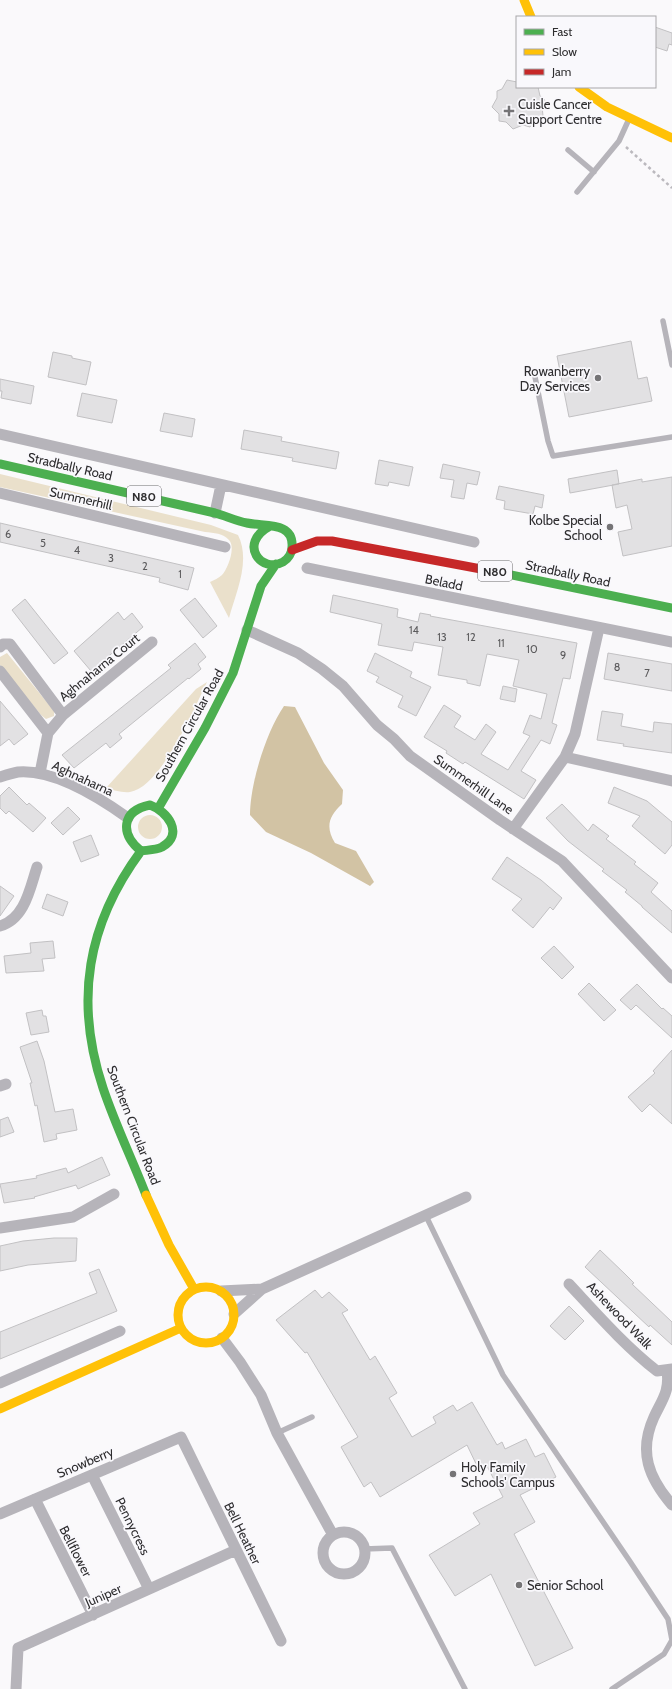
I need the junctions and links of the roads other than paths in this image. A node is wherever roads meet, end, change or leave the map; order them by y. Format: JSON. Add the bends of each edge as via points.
{"nodes":[{"id":1,"x":524,"y":0,"type":"edge"},
{"id":2,"x":531,"y":16,"type":"edge"},
{"id":3,"x":580,"y":88,"type":"edge"},
{"id":4,"x":629,"y":118,"type":"junction"},
{"id":5,"x":672,"y":138,"type":"edge"},
{"id":6,"x":568,"y":150,"type":"dead end"},
{"id":7,"x":594,"y":172,"type":"junction"},
{"id":8,"x":577,"y":192,"type":"dead end"},
{"id":9,"x":663,"y":321,"type":"dead end"},
{"id":10,"x":672,"y":365,"type":"edge"},
{"id":11,"x":534,"y":372,"type":"dead end"},
{"id":12,"x":0,"y":434,"type":"edge"},
{"id":13,"x":672,"y":437,"type":"edge"},
{"id":14,"x":0,"y":464,"type":"edge"},
{"id":15,"x":221,"y":485,"type":"junction"},
{"id":16,"x":0,"y":493,"type":"edge"},
{"id":17,"x":215,"y":512,"type":"junction"},
{"id":18,"x":249,"y":524,"type":"junction"},
{"id":19,"x":270,"y":526,"type":"junction"},
{"id":20,"x":285,"y":529,"type":"junction"},
{"id":21,"x":257,"y":533,"type":"junction"},
{"id":22,"x":317,"y":541,"type":"junction"},
{"id":23,"x":474,"y":542,"type":"dead end"},
{"id":24,"x":225,"y":547,"type":"dead end"},
{"id":25,"x":292,"y":550,"type":"junction"},
{"id":26,"x":256,"y":555,"type":"junction"},
{"id":27,"x":276,"y":564,"type":"junction"},
{"id":28,"x":307,"y":568,"type":"dead end"},
{"id":29,"x":261,"y":586,"type":"junction"},
{"id":30,"x":672,"y":608,"type":"edge"},
{"id":31,"x":599,"y":628,"type":"junction"},
{"id":32,"x":248,"y":630,"type":"junction"},
{"id":33,"x":671,"y":639,"type":"edge"},
{"id":34,"x":152,"y":642,"type":"dead end"},
{"id":35,"x":0,"y":646,"type":"edge"},
{"id":36,"x":0,"y":671,"type":"edge"},
{"id":37,"x":63,"y":715,"type":"junction"},
{"id":38,"x":48,"y":733,"type":"junction"},
{"id":39,"x":565,"y":757,"type":"junction"},
{"id":40,"x":40,"y":773,"type":"junction"},
{"id":41,"x":0,"y":777,"type":"edge"},
{"id":42,"x":672,"y":781,"type":"edge"},
{"id":43,"x":159,"y":807,"type":"junction"},
{"id":44,"x":128,"y":818,"type":"junction"},
{"id":45,"x":513,"y":829,"type":"junction"},
{"id":46,"x":141,"y":851,"type":"junction"},
{"id":47,"x":37,"y":867,"type":"dead end"},
{"id":48,"x":0,"y":926,"type":"edge"},
{"id":49,"x":672,"y":978,"type":"edge"},
{"id":50,"x":114,"y":1194,"type":"dead end"},
{"id":51,"x":466,"y":1197,"type":"dead end"},
{"id":52,"x":426,"y":1216,"type":"junction"},
{"id":53,"x":0,"y":1228,"type":"edge"},
{"id":54,"x":569,"y":1284,"type":"dead end"},
{"id":55,"x":194,"y":1289,"type":"junction"},
{"id":56,"x":262,"y":1289,"type":"junction"},
{"id":57,"x":221,"y":1291,"type":"junction"},
{"id":58,"x":234,"y":1314,"type":"junction"},
{"id":59,"x":181,"y":1328,"type":"junction"},
{"id":60,"x":120,"y":1331,"type":"dead end"},
{"id":61,"x":222,"y":1338,"type":"junction"},
{"id":62,"x":669,"y":1370,"type":"edge"},
{"id":63,"x":0,"y":1384,"type":"edge"},
{"id":64,"x":0,"y":1409,"type":"edge"},
{"id":65,"x":312,"y":1417,"type":"dead end"},
{"id":66,"x":277,"y":1433,"type":"junction"},
{"id":67,"x":181,"y":1437,"type":"joint"},
{"id":68,"x":92,"y":1475,"type":"junction"},
{"id":69,"x":35,"y":1499,"type":"junction"},
{"id":70,"x":672,"y":1505,"type":"edge"},
{"id":71,"x":0,"y":1514,"type":"edge"},
{"id":72,"x":333,"y":1534,"type":"junction"},
{"id":73,"x":364,"y":1549,"type":"junction"},
{"id":74,"x":236,"y":1550,"type":"junction"},
{"id":75,"x":149,"y":1589,"type":"junction"},
{"id":76,"x":92,"y":1615,"type":"junction"},
{"id":77,"x":281,"y":1641,"type":"dead end"},
{"id":78,"x":16,"y":1689,"type":"edge"},
{"id":79,"x":465,"y":1689,"type":"edge"},
{"id":80,"x":612,"y":1689,"type":"edge"}],
"edges":[{"from":1,"to":2,"type":"main road"},
{"from":3,"to":4,"type":"main road","via":[[607,108]]},
{"from":4,"to":5,"type":"main road"},
{"from":4,"to":7,"type":"lane","via":[[619,141]]},
{"from":6,"to":7,"type":"lane"},
{"from":7,"to":8,"type":"lane"},
{"from":9,"to":10,"type":"lane"},
{"from":11,"to":13,"type":"lane","via":[[553,456]]},
{"from":12,"to":15,"type":"street"},
{"from":14,"to":17,"type":"main road","name":"Stradbally Road","number":"N80"},
{"from":15,"to":17,"type":"street"},
{"from":15,"to":23,"type":"street"},
{"from":16,"to":24,"type":"street","name":"Summerhill"},
{"from":17,"to":18,"type":"main road","name":"Stradbally Road","number":"N80"},
{"from":18,"to":19,"type":"main road","name":"Stradbally Road","number":"N80"},
{"from":18,"to":21,"type":"main road","name":"Stradbally Road","number":"N80"},
{"from":19,"to":20,"type":"main road","number":"N80"},
{"from":19,"to":21,"type":"main road"},
{"from":20,"to":22,"type":"main road","name":"Stradbally Road","number":"N80"},
{"from":20,"to":25,"type":"main road","via":[[293,542]]},
{"from":21,"to":26,"type":"main road","via":[[254,540]]},
{"from":22,"to":25,"type":"main road","name":"Stradbally Road","number":"N80"},
{"from":22,"to":30,"type":"main road","name":"Stradbally Road","number":"N80","via":[[332,541],[527,577]]},
{"from":25,"to":27,"type":"main road","number":"N80","via":[[289,557]]},
{"from":26,"to":27,"type":"main road","via":[[261,561]]},
{"from":26,"to":29,"type":"main road","name":"Southern Circular Road"},
{"from":27,"to":29,"type":"main road","name":"Southern Circular Road"},
{"from":28,"to":31,"type":"street","name":"Beladd"},
{"from":29,"to":32,"type":"main road","name":"Southern Circular Road"},
{"from":31,"to":33,"type":"street","name":"Beladd"},
{"from":31,"to":39,"type":"street","via":[[574,734]]},
{"from":32,"to":43,"type":"main road","name":"Southern Circular Road","via":[[233,673],[205,728]]},
{"from":32,"to":45,"type":"street","name":"Summerhill Lane","via":[[298,653],[322,669],[343,686],[377,725],[410,756]]},
{"from":34,"to":37,"type":"street","name":"Aghnaharna Court"},
{"from":35,"to":37,"type":"street","name":"Aghnaharna Court","via":[[10,644]]},
{"from":36,"to":38,"type":"street"},
{"from":37,"to":38,"type":"street","name":"Aghnaharna Court"},
{"from":38,"to":40,"type":"street","name":"Aghnaharna Court"},
{"from":39,"to":42,"type":"street"},
{"from":39,"to":45,"type":"street"},
{"from":40,"to":41,"type":"street","name":"Aghnaharna","via":[[17,772]]},
{"from":40,"to":44,"type":"street","name":"Aghnaharna","via":[[95,796]]},
{"from":43,"to":44,"type":"main road","via":[[142,806]]},
{"from":43,"to":46,"type":"main road","via":[[171,820],[170,838],[165,845],[157,849]]},
{"from":44,"to":46,"type":"main road","via":[[128,835]]},
{"from":45,"to":49,"type":"street","name":"Summerhill Lane","via":[[562,861]]},
{"from":46,"to":55,"type":"main road","name":"Southern Circular Road","via":[[131,863],[111,901],[92,952],[88,985],[90,1028],[101,1081],[117,1123],[166,1239]]},
{"from":47,"to":48,"type":"street","via":[[23,907],[12,919]]},
{"from":50,"to":53,"type":"street","via":[[73,1217]]},
{"from":51,"to":52,"type":"street"},
{"from":52,"to":56,"type":"street"},
{"from":52,"to":80,"type":"lane","via":[[503,1375],[668,1619],[672,1640],[664,1654]]},
{"from":54,"to":62,"type":"street","name":"Ashewood Walk","via":[[648,1364],[657,1371]]},
{"from":55,"to":57,"type":"main road","via":[[203,1287]]},
{"from":55,"to":59,"type":"main road","via":[[184,1298],[178,1310]]},
{"from":56,"to":57,"type":"street"},
{"from":56,"to":58,"type":"street"},
{"from":57,"to":58,"type":"main road","via":[[230,1301]]},
{"from":58,"to":61,"type":"main road","via":[[230,1328]]},
{"from":59,"to":61,"type":"main road","via":[[186,1336],[194,1341],[204,1343]]},
{"from":59,"to":64,"type":"main road"},
{"from":60,"to":63,"type":"street"},
{"from":61,"to":66,"type":"street","via":[[261,1395]]},
{"from":62,"to":70,"type":"street","via":[[666,1392],[653,1418],[645,1449],[646,1461],[655,1481]]},
{"from":65,"to":66,"type":"lane"},
{"from":66,"to":72,"type":"street"},
{"from":67,"to":68,"type":"street","name":"Snowberry"},
{"from":67,"to":74,"type":"street","name":"Bell Heather"},
{"from":68,"to":69,"type":"street","name":"Snowberry"},
{"from":68,"to":75,"type":"street","name":"Pennycress"},
{"from":69,"to":71,"type":"street","name":"Snowberry"},
{"from":69,"to":76,"type":"street","name":"Bellflower"},
{"from":72,"to":73,"type":"street","via":[[353,1534],[362,1542]]},
{"from":72,"to":73,"type":"street","via":[[323,1550],[325,1563],[335,1572],[348,1573],[359,1567],[363,1562]]},
{"from":73,"to":79,"type":"lane","via":[[392,1548]]},
{"from":74,"to":75,"type":"street","name":"Juniper"},
{"from":74,"to":77,"type":"street","name":"Bell Heather"},
{"from":75,"to":76,"type":"street","name":"Juniper"},
{"from":76,"to":78,"type":"street","name":"Juniper","via":[[18,1648]]}]}
